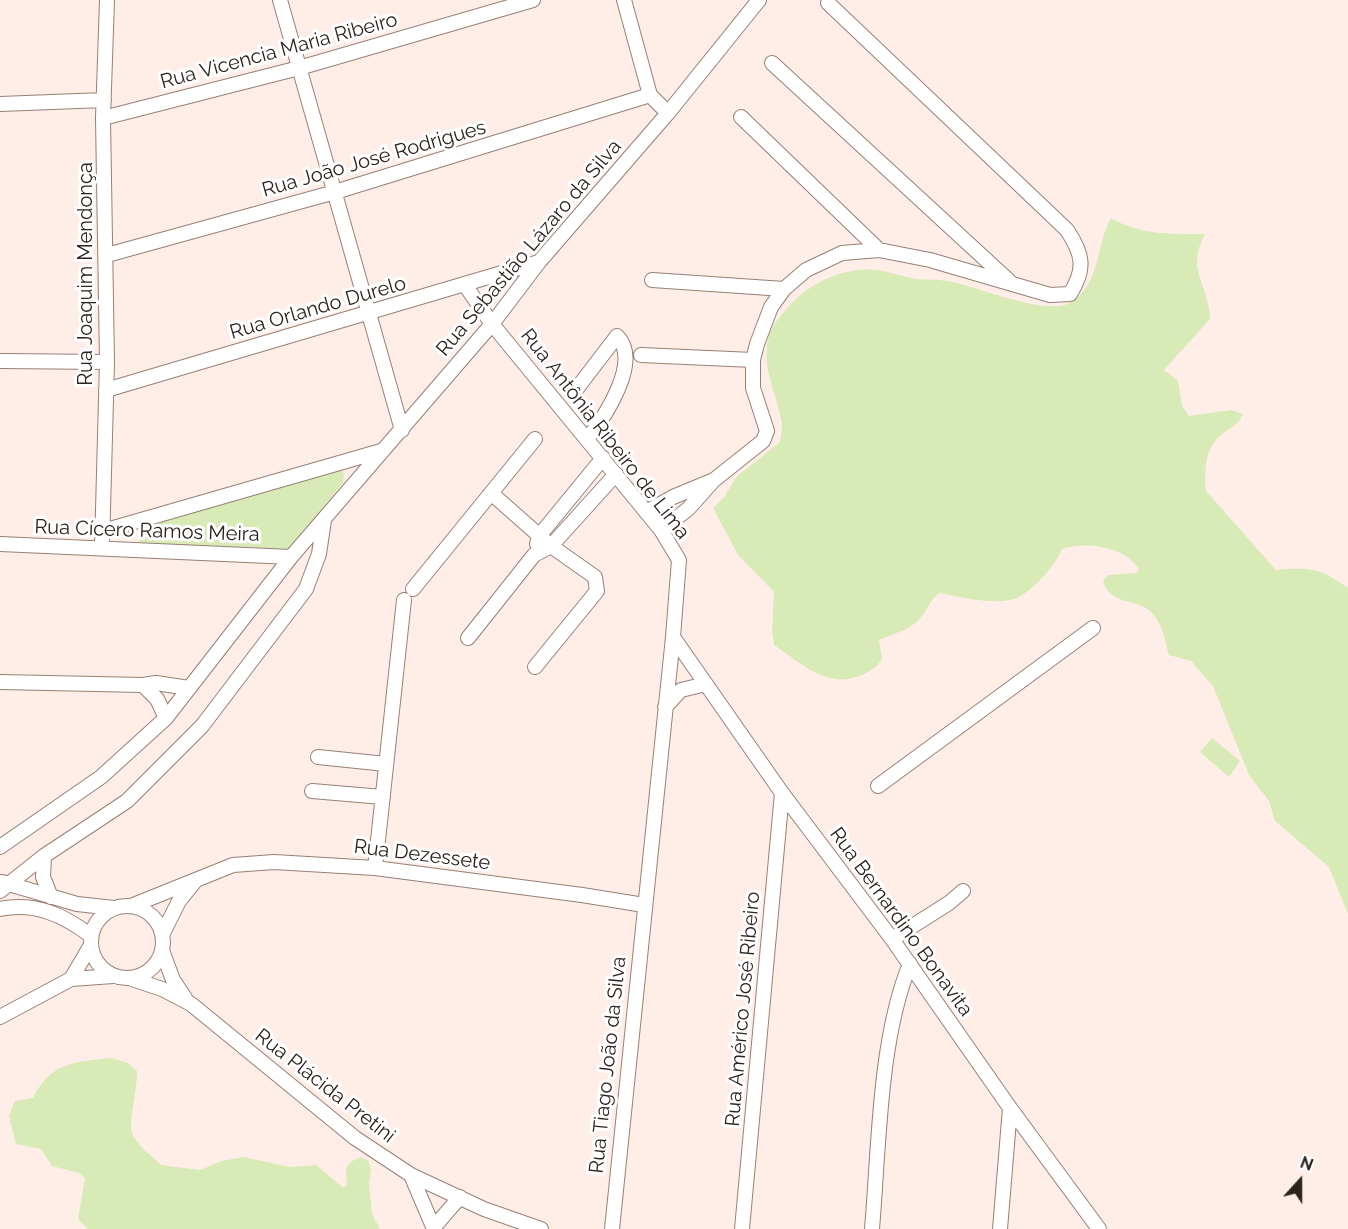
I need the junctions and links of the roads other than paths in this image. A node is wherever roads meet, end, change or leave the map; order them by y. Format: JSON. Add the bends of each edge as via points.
{"nodes":[{"id":1,"x":107,"y":0,"type":"edge"},
{"id":2,"x":280,"y":0,"type":"edge"},
{"id":3,"x":533,"y":0,"type":"edge"},
{"id":4,"x":624,"y":0,"type":"edge"},
{"id":5,"x":759,"y":0,"type":"edge"},
{"id":6,"x":828,"y":3,"type":"dead end"},
{"id":7,"x":772,"y":63,"type":"dead end"},
{"id":8,"x":299,"y":68,"type":"junction"},
{"id":9,"x":650,"y":95,"type":"junction"},
{"id":10,"x":104,"y":100,"type":"junction"},
{"id":11,"x":0,"y":104,"type":"edge"},
{"id":12,"x":668,"y":113,"type":"junction"},
{"id":13,"x":741,"y":117,"type":"dead end"},
{"id":14,"x":104,"y":118,"type":"junction"},
{"id":15,"x":335,"y":192,"type":"junction"},
{"id":16,"x":879,"y":250,"type":"junction"},
{"id":17,"x":107,"y":255,"type":"junction"},
{"id":18,"x":539,"y":261,"type":"junction"},
{"id":19,"x":652,"y":280,"type":"dead end"},
{"id":20,"x":1011,"y":284,"type":"junction"},
{"id":21,"x":465,"y":285,"type":"junction"},
{"id":22,"x":784,"y":289,"type":"junction"},
{"id":23,"x":370,"y":314,"type":"junction"},
{"id":24,"x":492,"y":324,"type":"junction"},
{"id":25,"x":641,"y":355,"type":"dead end"},
{"id":26,"x":753,"y":360,"type":"junction"},
{"id":27,"x":0,"y":361,"type":"edge"},
{"id":28,"x":107,"y":362,"type":"junction"},
{"id":29,"x":106,"y":390,"type":"junction"},
{"id":30,"x":575,"y":391,"type":"dead end"},
{"id":31,"x":402,"y":430,"type":"junction"},
{"id":32,"x":535,"y":439,"type":"dead end"},
{"id":33,"x":587,"y":439,"type":"junction"},
{"id":34,"x":381,"y":451,"type":"junction"},
{"id":35,"x":603,"y":458,"type":"junction"},
{"id":36,"x":616,"y":474,"type":"junction"},
{"id":37,"x":714,"y":480,"type":"junction"},
{"id":38,"x":491,"y":493,"type":"junction"},
{"id":39,"x":646,"y":512,"type":"junction"},
{"id":40,"x":325,"y":518,"type":"junction"},
{"id":41,"x":661,"y":530,"type":"junction"},
{"id":42,"x":103,"y":531,"type":"junction"},
{"id":43,"x":539,"y":536,"type":"junction"},
{"id":44,"x":0,"y":544,"type":"edge"},
{"id":45,"x":551,"y":546,"type":"junction"},
{"id":46,"x":102,"y":547,"type":"junction"},
{"id":47,"x":534,"y":555,"type":"junction"},
{"id":48,"x":291,"y":557,"type":"junction"},
{"id":49,"x":1094,"y":628,"type":"dead end"},
{"id":50,"x":673,"y":637,"type":"junction"},
{"id":51,"x":468,"y":638,"type":"dead end"},
{"id":52,"x":535,"y":667,"type":"dead end"},
{"id":53,"x":0,"y":682,"type":"edge"},
{"id":54,"x":706,"y":684,"type":"junction"},
{"id":55,"x":143,"y":686,"type":"junction"},
{"id":56,"x":189,"y":688,"type":"junction"},
{"id":57,"x":664,"y":709,"type":"junction"},
{"id":58,"x":166,"y":718,"type":"junction"},
{"id":59,"x":318,"y":757,"type":"dead end"},
{"id":60,"x":386,"y":764,"type":"junction"},
{"id":61,"x":878,"y":786,"type":"dead end"},
{"id":62,"x":312,"y":791,"type":"dead end"},
{"id":63,"x":782,"y":793,"type":"junction"},
{"id":64,"x":383,"y":797,"type":"junction"},
{"id":65,"x":0,"y":847,"type":"edge"},
{"id":66,"x":44,"y":856,"type":"junction"},
{"id":67,"x":375,"y":868,"type":"junction"},
{"id":68,"x":197,"y":879,"type":"junction"},
{"id":69,"x":2,"y":886,"type":"edge"},
{"id":70,"x":965,"y":894,"type":"dead end"},
{"id":71,"x":51,"y":897,"type":"junction"},
{"id":72,"x":644,"y":905,"type":"junction"},
{"id":73,"x":131,"y":906,"type":"junction"},
{"id":74,"x":115,"y":908,"type":"junction"},
{"id":75,"x":0,"y":909,"type":"edge"},
{"id":76,"x":163,"y":933,"type":"junction"},
{"id":77,"x":892,"y":939,"type":"junction"},
{"id":78,"x":91,"y":941,"type":"junction"},
{"id":79,"x":163,"y":953,"type":"junction"},
{"id":80,"x":910,"y":964,"type":"junction"},
{"id":81,"x":113,"y":976,"type":"junction"},
{"id":82,"x":71,"y":979,"type":"junction"},
{"id":83,"x":132,"y":979,"type":"junction"},
{"id":84,"x":191,"y":1004,"type":"junction"},
{"id":85,"x":0,"y":1017,"type":"edge"},
{"id":86,"x":1010,"y":1108,"type":"junction"},
{"id":87,"x":411,"y":1174,"type":"junction"},
{"id":88,"x":460,"y":1197,"type":"junction"},
{"id":89,"x":434,"y":1228,"type":"edge"},
{"id":90,"x":541,"y":1229,"type":"edge"},
{"id":91,"x":612,"y":1229,"type":"edge"},
{"id":92,"x":742,"y":1229,"type":"edge"},
{"id":93,"x":872,"y":1229,"type":"edge"},
{"id":94,"x":1000,"y":1229,"type":"edge"},
{"id":95,"x":1098,"y":1229,"type":"edge"}],
"edges":[{"from":1,"to":10,"type":"street","name":"Rua Joaquim Mendonça"},
{"from":2,"to":8,"type":"street"},
{"from":3,"to":8,"type":"street","name":"Rua Vicencia Maria Ribeiro"},
{"from":4,"to":9,"type":"street"},
{"from":5,"to":12,"type":"street","name":"Rua Sebastião Lázaro da Silva"},
{"from":6,"to":20,"type":"street","via":[[1067,230],[1080,250],[1081,264],[1070,294],[1050,295]]},
{"from":7,"to":20,"type":"street"},
{"from":8,"to":14,"type":"street","name":"Rua Vicencia Maria Ribeiro"},
{"from":8,"to":15,"type":"street"},
{"from":9,"to":12,"type":"street"},
{"from":9,"to":15,"type":"street","name":"Rua João José Rodrigues"},
{"from":10,"to":11,"type":"street"},
{"from":10,"to":14,"type":"street","name":"Rua Joaquim Mendonça"},
{"from":12,"to":18,"type":"street","name":"Rua Sebastião Lázaro da Silva"},
{"from":13,"to":16,"type":"street"},
{"from":14,"to":17,"type":"street","name":"Rua Joaquim Mendonça"},
{"from":15,"to":17,"type":"street","name":"Rua João José Rodrigues"},
{"from":15,"to":23,"type":"street"},
{"from":16,"to":20,"type":"street","via":[[930,260]]},
{"from":16,"to":22,"type":"street","via":[[842,252],[806,270]]},
{"from":17,"to":28,"type":"street","name":"Rua Joaquim Mendonça"},
{"from":18,"to":21,"type":"street","name":"Rua Orlando Durelo"},
{"from":18,"to":24,"type":"street","name":"Rua Sebastião Lázaro da Silva"},
{"from":19,"to":22,"type":"street"},
{"from":21,"to":23,"type":"street","name":"Rua Orlando Durelo"},
{"from":21,"to":24,"type":"street","name":"Rua Antônia Ribeiro de Lima"},
{"from":22,"to":26,"type":"street","via":[[771,307]]},
{"from":23,"to":29,"type":"street","name":"Rua Orlando Durelo"},
{"from":23,"to":31,"type":"street"},
{"from":24,"to":31,"type":"street","name":"Rua Sebastião Lázaro da Silva"},
{"from":24,"to":33,"type":"street","name":"Rua Antônia Ribeiro de Lima"},
{"from":25,"to":26,"type":"street"},
{"from":26,"to":37,"type":"street","via":[[753,388],[767,431],[763,441]]},
{"from":27,"to":28,"type":"street"},
{"from":28,"to":29,"type":"street","name":"Rua Joaquim Mendonça"},
{"from":29,"to":42,"type":"street","name":"Rua Joaquim Mendonça"},
{"from":30,"to":33,"type":"street","via":[[617,336],[624,348],[624,374],[607,414]]},
{"from":31,"to":34,"type":"street","name":"Rua Sebastião Lázaro da Silva"},
{"from":32,"to":38,"type":"street"},
{"from":33,"to":35,"type":"street","name":"Rua Antônia Ribeiro de Lima"},
{"from":34,"to":40,"type":"street","name":"Rua Sebastião Lázaro da Silva"},
{"from":34,"to":42,"type":"street"},
{"from":35,"to":36,"type":"street","name":"Rua Antônia Ribeiro de Lima"},
{"from":35,"to":43,"type":"street"},
{"from":36,"to":39,"type":"street","name":"Rua Antônia Ribeiro de Lima"},
{"from":36,"to":45,"type":"street"},
{"from":37,"to":39,"type":"street"},
{"from":37,"to":41,"type":"street","via":[[688,509]]},
{"from":38,"to":43,"type":"street"},
{"from":38,"to":60,"type":"street","via":[[408,594]]},
{"from":39,"to":41,"type":"street","name":"Rua Antônia Ribeiro de Lima"},
{"from":40,"to":48,"type":"street","name":"Rua Sebastião Lázaro da Silva"},
{"from":40,"to":66,"type":"street","via":[[319,554],[306,589],[202,726],[127,801]]},
{"from":41,"to":50,"type":"street","name":"Rua Antônia Ribeiro de Lima","via":[[679,560]]},
{"from":42,"to":46,"type":"street","name":"Rua Joaquim Mendonça"},
{"from":43,"to":45,"type":"street"},
{"from":43,"to":47,"type":"street"},
{"from":44,"to":46,"type":"street","name":"Rua Cícero Ramos Meira"},
{"from":45,"to":47,"type":"street"},
{"from":45,"to":52,"type":"street","via":[[595,577],[597,591]]},
{"from":46,"to":48,"type":"street","name":"Rua Cícero Ramos Meira"},
{"from":47,"to":51,"type":"street"},
{"from":48,"to":56,"type":"street","name":"Rua Sebastião Lázaro da Silva"},
{"from":49,"to":61,"type":"street"},
{"from":50,"to":54,"type":"street","name":"Rua Bernardino Bonavita"},
{"from":50,"to":57,"type":"street","name":"Rua Antônia Ribeiro de Lima"},
{"from":53,"to":55,"type":"street"},
{"from":54,"to":57,"type":"street","via":[[681,690]]},
{"from":54,"to":63,"type":"street","name":"Rua Bernardino Bonavita"},
{"from":55,"to":56,"type":"street","via":[[156,683]]},
{"from":55,"to":58,"type":"street"},
{"from":56,"to":58,"type":"street","name":"Rua Sebastião Lázaro da Silva"},
{"from":57,"to":72,"type":"street","name":"Rua Antônia Ribeiro de Lima"},
{"from":58,"to":65,"type":"street","name":"Rua Sebastião Lázaro da Silva","via":[[101,777]]},
{"from":59,"to":60,"type":"street"},
{"from":60,"to":64,"type":"street"},
{"from":62,"to":64,"type":"street"},
{"from":63,"to":77,"type":"street","name":"Rua Bernardino Bonavita"},
{"from":63,"to":92,"type":"street","name":"Rua Américo José Ribeiro"},
{"from":64,"to":67,"type":"street"},
{"from":66,"to":69,"type":"street"},
{"from":66,"to":71,"type":"street","via":[[43,877]]},
{"from":67,"to":68,"type":"street","name":"Rua Dezessete","via":[[274,862],[233,865]]},
{"from":67,"to":72,"type":"street","name":"Rua Dezessete"},
{"from":68,"to":73,"type":"street","name":"Rua Dezessete"},
{"from":68,"to":76,"type":"street","via":[[179,901]]},
{"from":69,"to":71,"type":"street"},
{"from":70,"to":77,"type":"street","via":[[955,904],[949,903]]},
{"from":71,"to":74,"type":"street","via":[[95,908]]},
{"from":72,"to":91,"type":"street","name":"Rua Tiago João da Silva"},
{"from":73,"to":74,"type":"street"},
{"from":73,"to":76,"type":"street","via":[[151,914]]},
{"from":74,"to":78,"type":"street","via":[[99,918]]},
{"from":75,"to":78,"type":"street","via":[[29,908],[55,913],[74,923]]},
{"from":76,"to":79,"type":"street"},
{"from":77,"to":80,"type":"street","name":"Rua Bernardino Bonavita"},
{"from":78,"to":81,"type":"street","via":[[98,964]]},
{"from":78,"to":82,"type":"street"},
{"from":79,"to":83,"type":"street","via":[[152,970]]},
{"from":79,"to":84,"type":"street","name":"Rua Plácida Pretini","via":[[173,980]]},
{"from":80,"to":86,"type":"street","name":"Rua Bernardino Bonavita"},
{"from":80,"to":93,"type":"street","via":[[898,994],[889,1044]]},
{"from":81,"to":82,"type":"street"},
{"from":81,"to":83,"type":"street"},
{"from":82,"to":85,"type":"street"},
{"from":83,"to":84,"type":"street","name":"Rua Plácida Pretini"},
{"from":84,"to":87,"type":"street","name":"Rua Plácida Pretini","via":[[355,1138]]},
{"from":86,"to":94,"type":"street"},
{"from":86,"to":95,"type":"street","name":"Rua Bernardino Bonavita"},
{"from":87,"to":88,"type":"street","name":"Rua Plácida Pretini"},
{"from":87,"to":89,"type":"street"},
{"from":88,"to":89,"type":"street"},
{"from":88,"to":90,"type":"street","name":"Rua Plácida Pretini"}]}
